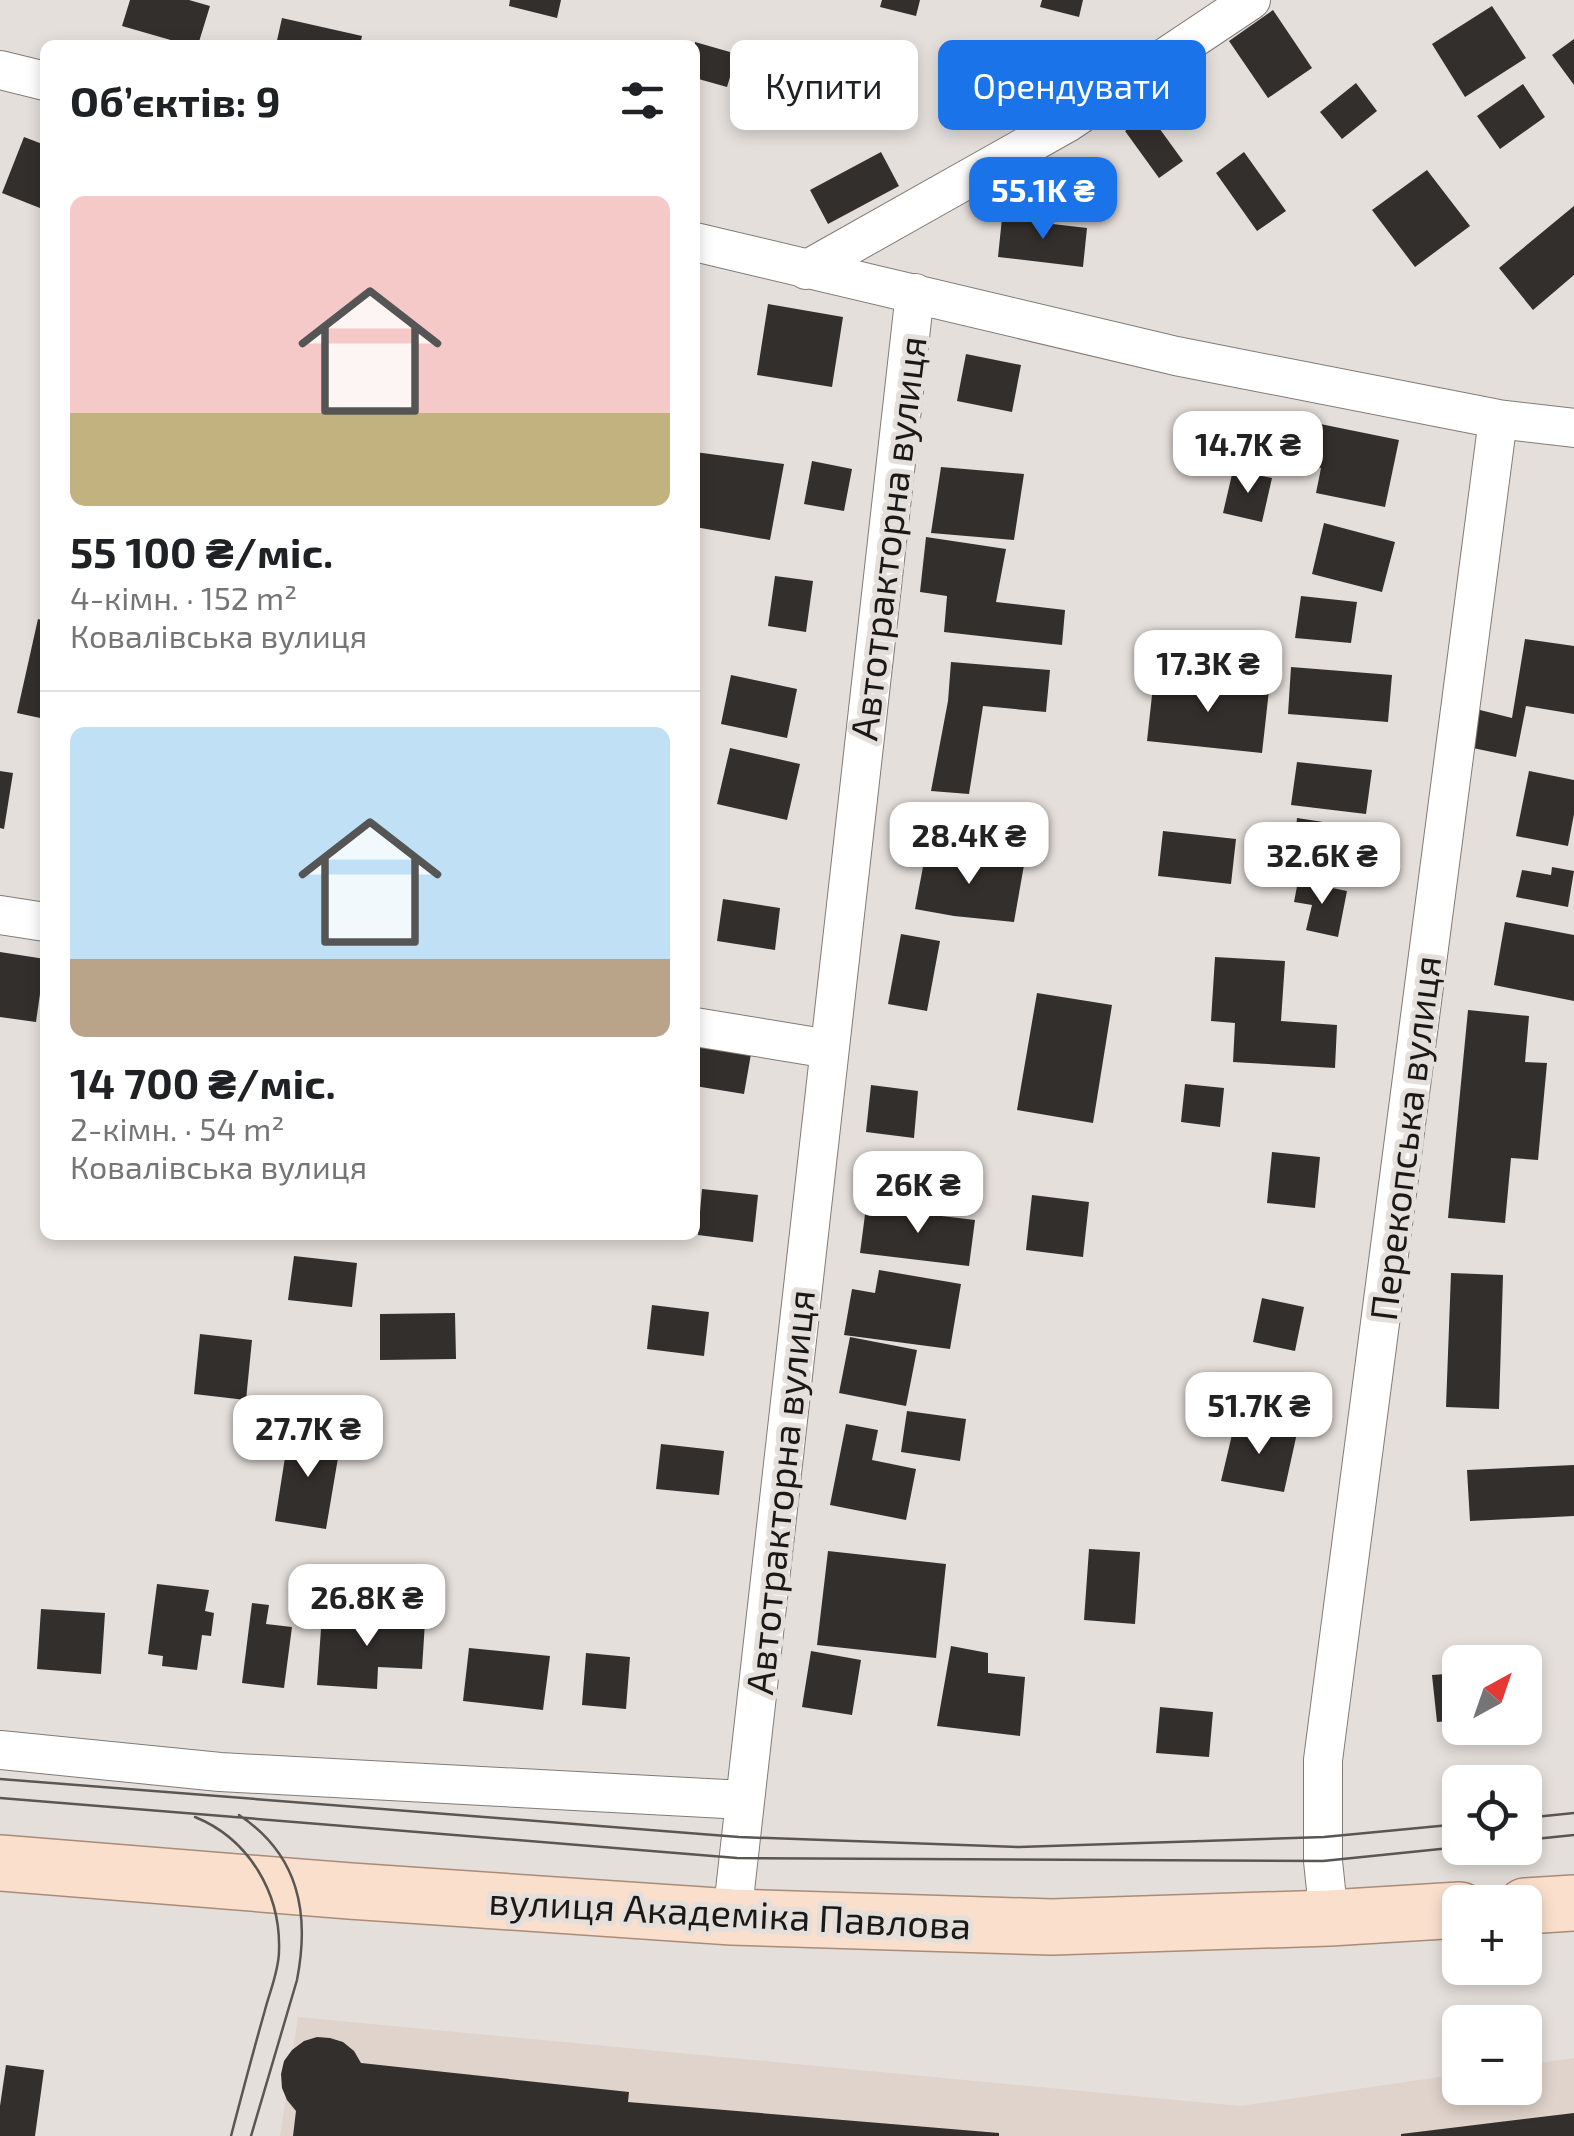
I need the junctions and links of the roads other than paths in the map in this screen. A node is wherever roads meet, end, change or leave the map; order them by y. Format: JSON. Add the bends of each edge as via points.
{"nodes":[{"id":1,"x":1250,"y":0,"type":"edge"},
{"id":2,"x":0,"y":70,"type":"edge"},
{"id":3,"x":40,"y":80,"type":"edge"},
{"id":4,"x":700,"y":243,"type":"edge"},
{"id":5,"x":806,"y":270,"type":"junction"},
{"id":6,"x":915,"y":293,"type":"junction"},
{"id":7,"x":1498,"y":419,"type":"junction"},
{"id":8,"x":1574,"y":428,"type":"edge"},
{"id":9,"x":0,"y":914,"type":"edge"},
{"id":10,"x":40,"y":921,"type":"edge"},
{"id":11,"x":700,"y":1028,"type":"edge"},
{"id":12,"x":829,"y":1049,"type":"junction"},
{"id":13,"x":0,"y":1750,"type":"edge"},
{"id":14,"x":744,"y":1800,"type":"junction"},
{"id":15,"x":0,"y":1863,"type":"edge"},
{"id":16,"x":1574,"y":1903,"type":"edge"},
{"id":17,"x":1542,"y":1905,"type":"edge"},
{"id":18,"x":1442,"y":1911,"type":"edge"},
{"id":19,"x":732,"y":1917,"type":"junction"},
{"id":20,"x":1329,"y":1918,"type":"junction"}],
"edges":[{"from":1,"to":5,"type":"street","via":[[1067,123]]},
{"from":2,"to":3,"type":"street"},
{"from":4,"to":5,"type":"street"},
{"from":5,"to":6,"type":"street"},
{"from":6,"to":7,"type":"street","via":[[1176,356]]},
{"from":6,"to":12,"type":"street","name":"Автотракторна вулиця"},
{"from":7,"to":8,"type":"street"},
{"from":7,"to":20,"type":"street","name":"Перекопська вулиця","via":[[1323,1760]]},
{"from":9,"to":10,"type":"street"},
{"from":11,"to":12,"type":"street"},
{"from":12,"to":14,"type":"street","name":"Автотракторна вулиця"},
{"from":13,"to":14,"type":"street","via":[[220,1772]]},
{"from":14,"to":19,"type":"street","name":"Автотракторна вулиця"},
{"from":15,"to":19,"type":"main road","name":"вулиця Академіка Павлова"},
{"from":16,"to":17,"type":"main road"},
{"from":18,"to":20,"type":"main road","name":"вулиця Академіка Павлова"},
{"from":19,"to":20,"type":"main road","name":"вулиця Академіка Павлова","via":[[1052,1927]]}]}
